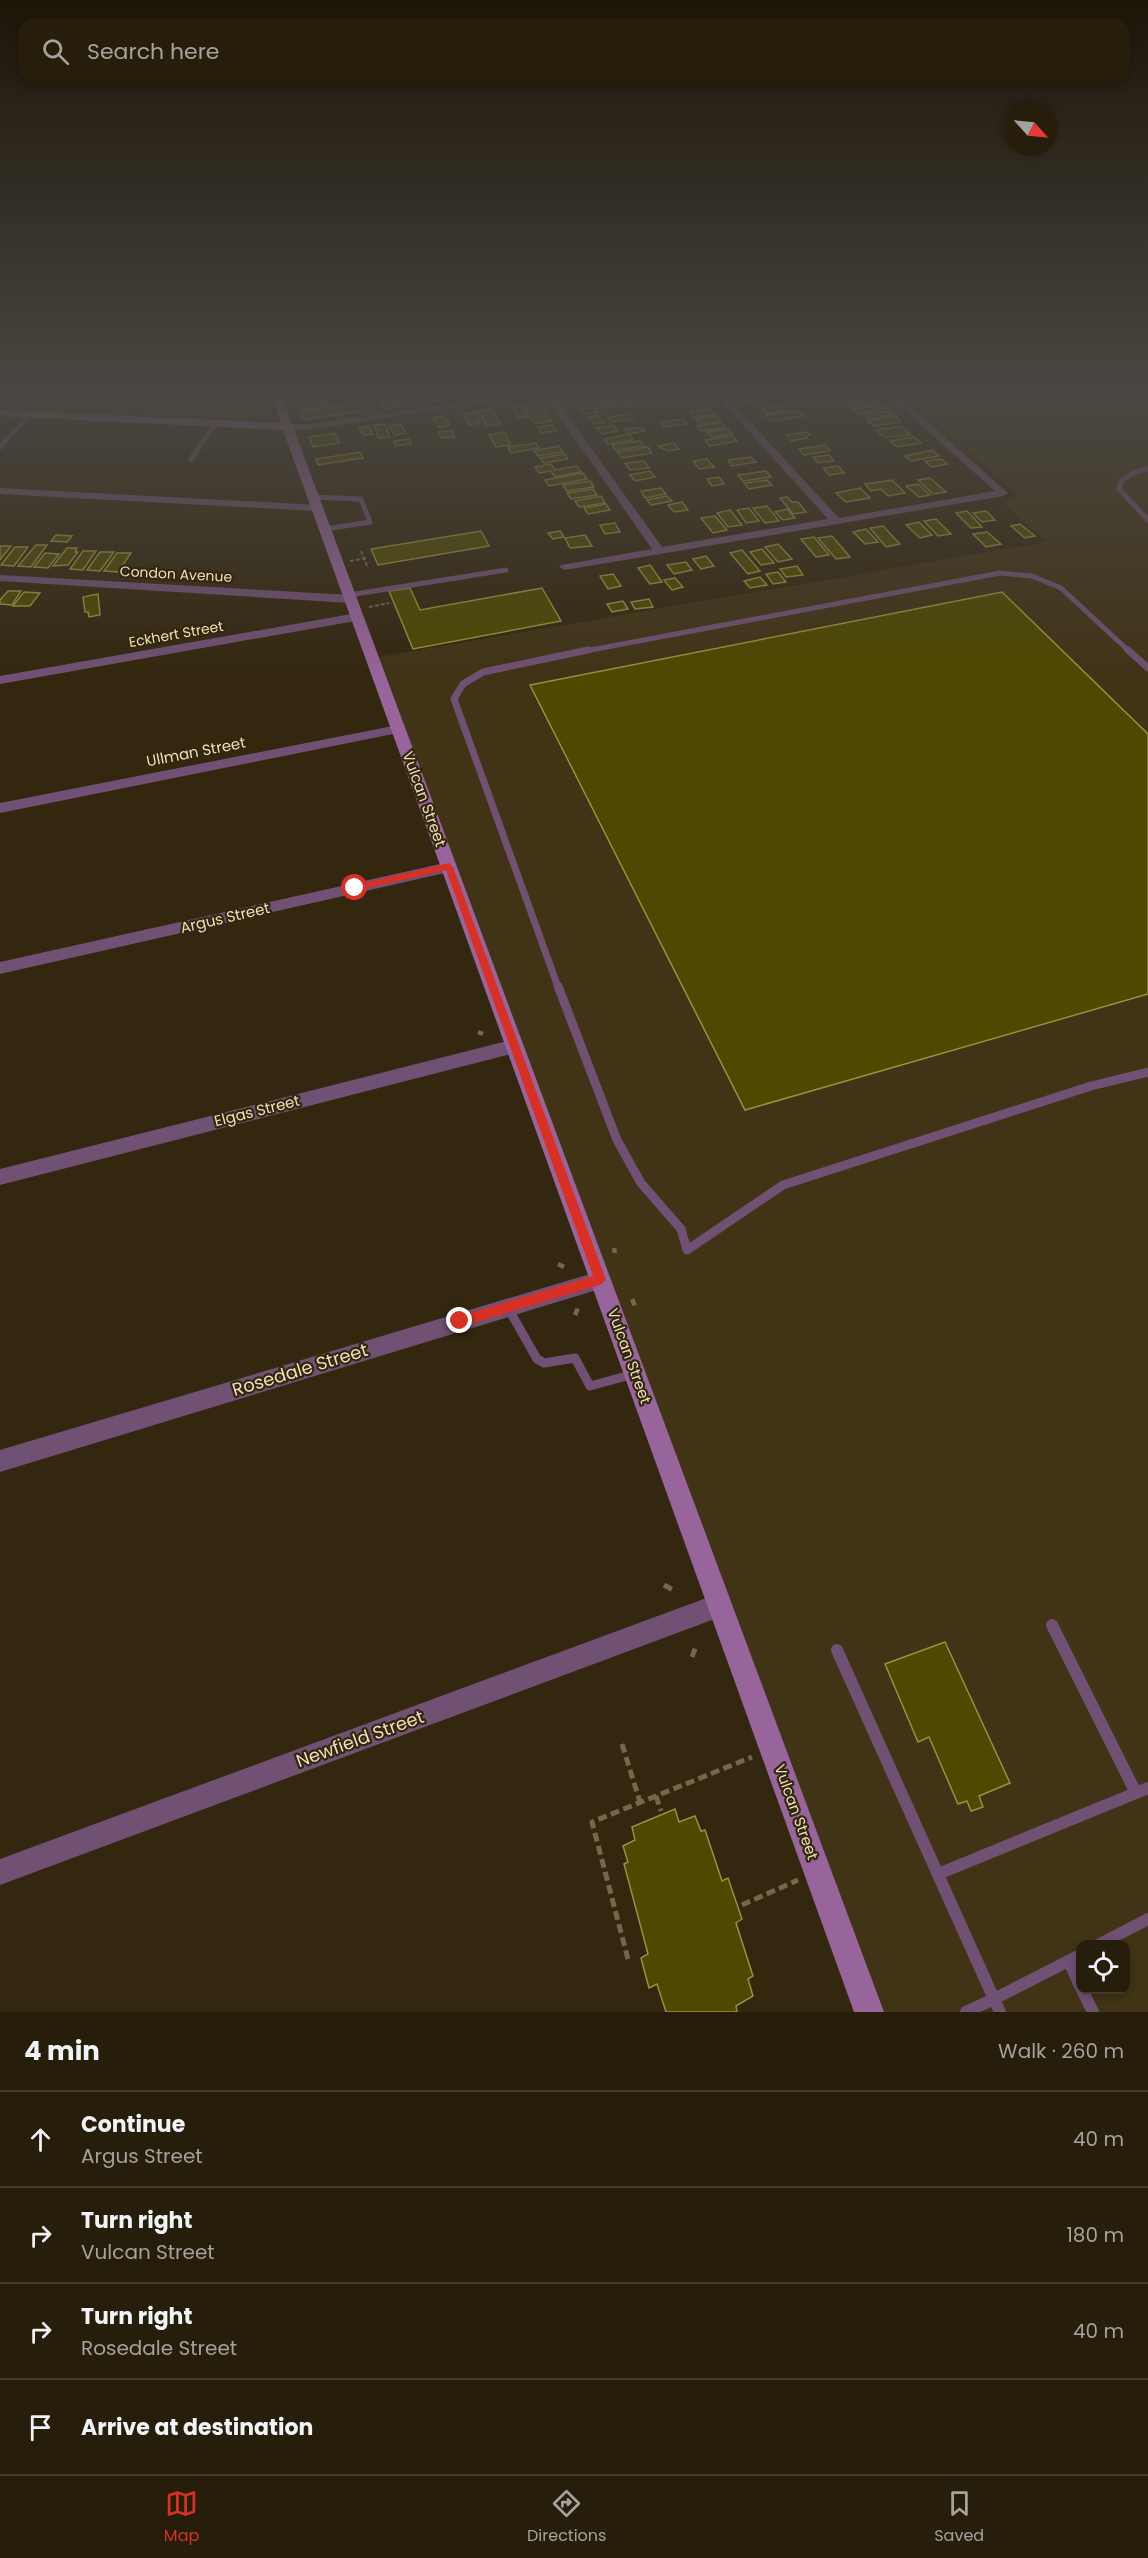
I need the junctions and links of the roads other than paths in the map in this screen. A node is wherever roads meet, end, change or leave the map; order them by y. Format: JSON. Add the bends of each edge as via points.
{"nodes":[{"id":1,"x":311,"y":490,"type":"edge"},
{"id":2,"x":615,"y":490,"type":"edge"},
{"id":3,"x":807,"y":490,"type":"edge"},
{"id":4,"x":999,"y":490,"type":"edge"},
{"id":5,"x":1120,"y":490,"type":"edge"},
{"id":6,"x":0,"y":491,"type":"edge"},
{"id":7,"x":315,"y":502,"type":"junction"},
{"id":8,"x":1148,"y":520,"type":"edge"},
{"id":9,"x":836,"y":522,"type":"junction"},
{"id":10,"x":325,"y":529,"type":"junction"},
{"id":11,"x":659,"y":552,"type":"junction"},
{"id":12,"x":565,"y":567,"type":"dead end"},
{"id":13,"x":506,"y":570,"type":"dead end"},
{"id":14,"x":0,"y":578,"type":"edge"},
{"id":15,"x":356,"y":604,"type":"junction"},
{"id":16,"x":1148,"y":668,"type":"edge"},
{"id":17,"x":0,"y":680,"type":"edge"},
{"id":18,"x":398,"y":729,"type":"junction"},
{"id":19,"x":0,"y":808,"type":"edge"},
{"id":20,"x":449,"y":867,"type":"junction"},
{"id":21,"x":0,"y":968,"type":"edge"},
{"id":22,"x":514,"y":1046,"type":"junction"},
{"id":23,"x":1148,"y":1072,"type":"edge"},
{"id":24,"x":0,"y":1178,"type":"edge"},
{"id":25,"x":600,"y":1280,"type":"junction"},
{"id":26,"x":507,"y":1307,"type":"junction"},
{"id":27,"x":635,"y":1374,"type":"junction"},
{"id":28,"x":0,"y":1461,"type":"edge"},
{"id":29,"x":720,"y":1605,"type":"junction"},
{"id":30,"x":1052,"y":1625,"type":"dead end"},
{"id":31,"x":837,"y":1650,"type":"dead end"},
{"id":32,"x":1142,"y":1790,"type":"edge"},
{"id":33,"x":0,"y":1872,"type":"edge"},
{"id":34,"x":938,"y":1874,"type":"junction"},
{"id":35,"x":1148,"y":1919,"type":"edge"},
{"id":36,"x":1108,"y":1940,"type":"edge"},
{"id":37,"x":1075,"y":1958,"type":"edge"},
{"id":38,"x":1084,"y":1994,"type":"edge"},
{"id":39,"x":997,"y":2006,"type":"edge"},
{"id":40,"x":869,"y":2012,"type":"edge"},
{"id":41,"x":966,"y":2012,"type":"edge"},
{"id":42,"x":1093,"y":2012,"type":"edge"}],
"edges":[{"from":1,"to":7,"type":"street","name":"Vulcan Street"},
{"from":2,"to":11,"type":"street"},
{"from":3,"to":9,"type":"street"},
{"from":4,"to":9,"type":"street","via":[[1003,493]]},
{"from":5,"to":8,"type":"lane"},
{"from":6,"to":7,"type":"street"},
{"from":7,"to":10,"type":"street","name":"Vulcan Street"},
{"from":7,"to":10,"type":"lane","via":[[361,499],[370,522]]},
{"from":9,"to":11,"type":"street"},
{"from":10,"to":15,"type":"street","name":"Vulcan Street"},
{"from":11,"to":12,"type":"street"},
{"from":13,"to":15,"type":"lane"},
{"from":14,"to":15,"type":"street","name":"Condon Avenue"},
{"from":15,"to":17,"type":"street","name":"Eckhert Street"},
{"from":15,"to":18,"type":"street","name":"Vulcan Street"},
{"from":16,"to":23,"type":"lane","via":[[1061,588],[1032,576],[1000,573],[508,665],[479,672],[459,686],[454,699],[618,1140],[641,1182],[681,1229],[687,1250],[783,1185],[1091,1086]]},
{"from":18,"to":19,"type":"street","name":"Ullman Street"},
{"from":18,"to":20,"type":"street","name":"Vulcan Street"},
{"from":20,"to":21,"type":"street","name":"Argus Street"},
{"from":20,"to":22,"type":"street","name":"Vulcan Street"},
{"from":22,"to":24,"type":"street","name":"Elgas Street"},
{"from":22,"to":25,"type":"street","name":"Vulcan Street"},
{"from":25,"to":26,"type":"street","name":"Rosedale Street"},
{"from":25,"to":27,"type":"street","name":"Vulcan Street"},
{"from":26,"to":27,"type":"lane","via":[[537,1359],[544,1363],[575,1358],[590,1386]]},
{"from":26,"to":28,"type":"street","name":"Rosedale Street"},
{"from":27,"to":29,"type":"street","name":"Vulcan Street"},
{"from":29,"to":33,"type":"street","name":"Newfield Street"},
{"from":29,"to":40,"type":"street","name":"Vulcan Street"},
{"from":30,"to":32,"type":"lane"},
{"from":31,"to":34,"type":"lane"},
{"from":32,"to":34,"type":"lane"},
{"from":34,"to":39,"type":"lane"},
{"from":35,"to":36,"type":"lane"},
{"from":37,"to":39,"type":"lane"},
{"from":38,"to":42,"type":"lane"},
{"from":39,"to":41,"type":"lane"}]}
